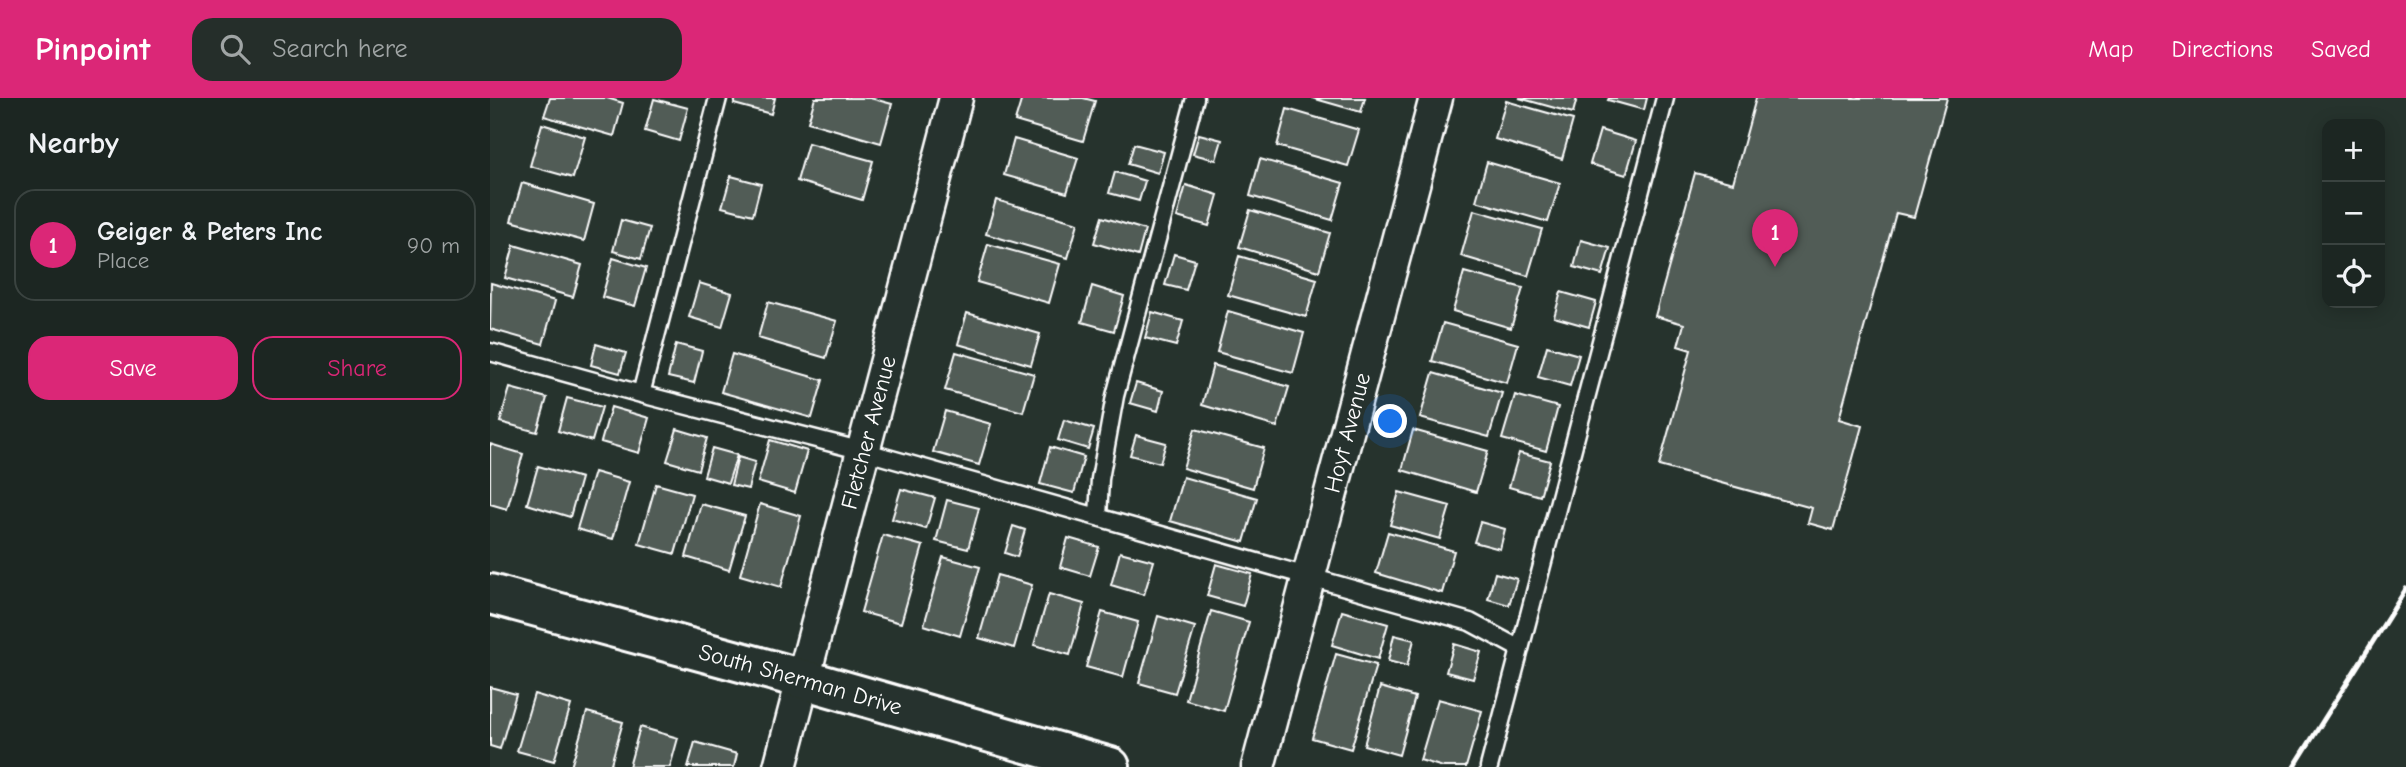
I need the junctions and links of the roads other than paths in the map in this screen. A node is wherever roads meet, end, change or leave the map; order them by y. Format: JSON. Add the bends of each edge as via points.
{"nodes":[{"id":1,"x":718,"y":98,"type":"edge"},
{"id":2,"x":956,"y":98,"type":"edge"},
{"id":3,"x":1195,"y":98,"type":"edge"},
{"id":4,"x":1436,"y":98,"type":"edge"},
{"id":5,"x":1665,"y":98,"type":"edge"},
{"id":6,"x":490,"y":352,"type":"edge"},
{"id":7,"x":641,"y":394,"type":"junction"},
{"id":8,"x":863,"y":451,"type":"junction"},
{"id":9,"x":1098,"y":517,"type":"junction"},
{"id":10,"x":1309,"y":578,"type":"junction"},
{"id":11,"x":490,"y":594,"type":"edge"},
{"id":12,"x":1520,"y":649,"type":"junction"},
{"id":13,"x":803,"y":680,"type":"junction"},
{"id":14,"x":780,"y":767,"type":"edge"},
{"id":15,"x":1110,"y":767,"type":"edge"},
{"id":16,"x":1258,"y":767,"type":"edge"},
{"id":17,"x":1489,"y":767,"type":"edge"}],
"edges":[{"from":1,"to":7,"type":"lane"},
{"from":2,"to":8,"type":"street","name":"Fletcher Avenue"},
{"from":3,"to":9,"type":"lane","via":[[1115,396]]},
{"from":4,"to":10,"type":"street","name":"Hoyt Avenue"},
{"from":5,"to":12,"type":"lane"},
{"from":6,"to":7,"type":"lane"},
{"from":7,"to":8,"type":"lane"},
{"from":8,"to":9,"type":"lane"},
{"from":8,"to":13,"type":"street","name":"Fletcher Avenue"},
{"from":9,"to":10,"type":"lane"},
{"from":10,"to":12,"type":"lane","via":[[1470,622]]},
{"from":10,"to":16,"type":"street","name":"Hoyt Avenue"},
{"from":11,"to":13,"type":"main road","name":"South Sherman Drive"},
{"from":12,"to":17,"type":"lane"},
{"from":13,"to":14,"type":"street","name":"Fletcher Avenue"},
{"from":13,"to":15,"type":"main road","name":"South Sherman Drive"}]}
